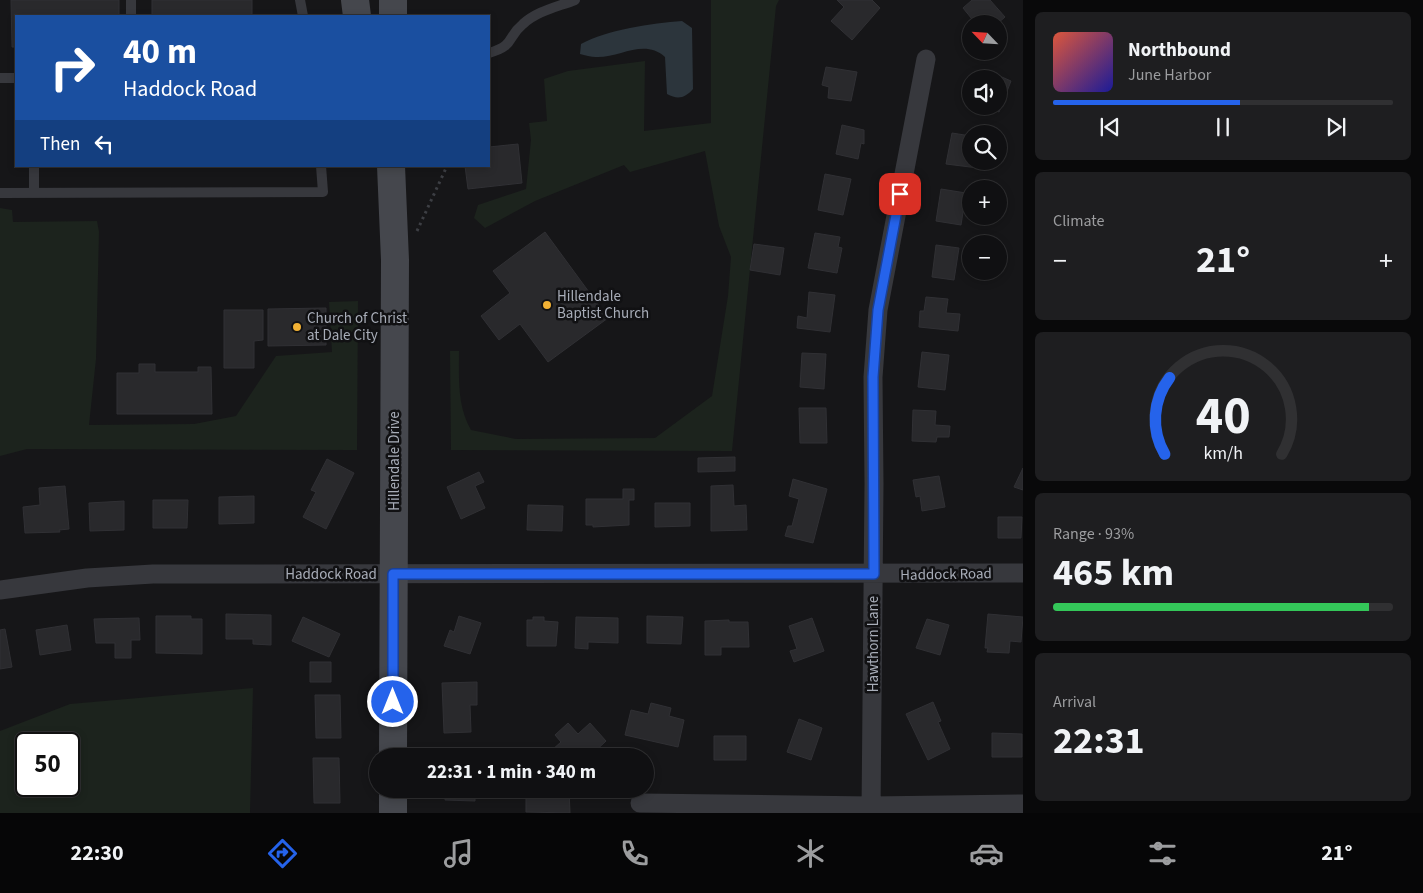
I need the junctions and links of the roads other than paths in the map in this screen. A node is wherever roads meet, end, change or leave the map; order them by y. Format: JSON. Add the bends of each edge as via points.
{"nodes":[{"id":1,"x":131,"y":0,"type":"edge"},
{"id":2,"x":300,"y":0,"type":"edge"},
{"id":3,"x":355,"y":0,"type":"edge"},
{"id":4,"x":393,"y":0,"type":"edge"},
{"id":5,"x":575,"y":0,"type":"edge"},
{"id":6,"x":131,"y":15,"type":"edge"},
{"id":7,"x":303,"y":15,"type":"edge"},
{"id":8,"x":357,"y":15,"type":"edge"},
{"id":9,"x":393,"y":15,"type":"edge"},
{"id":10,"x":490,"y":53,"type":"edge"},
{"id":11,"x":926,"y":59,"type":"dead end"},
{"id":12,"x":0,"y":78,"type":"edge"},
{"id":13,"x":14,"y":78,"type":"edge"},
{"id":14,"x":34,"y":167,"type":"edge"},
{"id":15,"x":321,"y":167,"type":"edge"},
{"id":16,"x":390,"y":167,"type":"edge"},
{"id":17,"x":0,"y":193,"type":"edge"},
{"id":18,"x":34,"y":193,"type":"junction"},
{"id":19,"x":1023,"y":573,"type":"edge"},
{"id":20,"x":393,"y":574,"type":"junction"},
{"id":21,"x":874,"y":574,"type":"junction"},
{"id":22,"x":0,"y":590,"type":"edge"},
{"id":23,"x":393,"y":748,"type":"edge"},
{"id":24,"x":393,"y":798,"type":"edge"},
{"id":25,"x":640,"y":802,"type":"dead end"},
{"id":26,"x":1023,"y":804,"type":"edge"},
{"id":27,"x":871,"y":809,"type":"edge"},
{"id":28,"x":393,"y":813,"type":"edge"}],
"edges":[{"from":1,"to":6,"type":"lane"},
{"from":2,"to":7,"type":"lane"},
{"from":3,"to":8,"type":"main road"},
{"from":4,"to":9,"type":"main road"},
{"from":5,"to":10,"type":"lane","via":[[536,14],[520,26],[503,49]]},
{"from":11,"to":21,"type":"street","name":"Hawthorn Lane","via":[[878,310],[873,377]]},
{"from":12,"to":13,"type":"lane"},
{"from":14,"to":18,"type":"lane"},
{"from":15,"to":18,"type":"lane","via":[[323,192]]},
{"from":16,"to":20,"type":"main road","name":"Hillendale Drive","via":[[395,260]]},
{"from":17,"to":18,"type":"lane"},
{"from":19,"to":21,"type":"street","name":"Haddock Road"},
{"from":20,"to":21,"type":"street","name":"Haddock Road"},
{"from":20,"to":22,"type":"street","name":"Haddock Road","via":[[152,574],[87,578]]},
{"from":20,"to":23,"type":"main road","name":"Hillendale Drive"},
{"from":21,"to":27,"type":"street","name":"Hawthorn Lane"},
{"from":24,"to":28,"type":"main road"},
{"from":25,"to":27,"type":"street"},
{"from":26,"to":27,"type":"street"}]}
